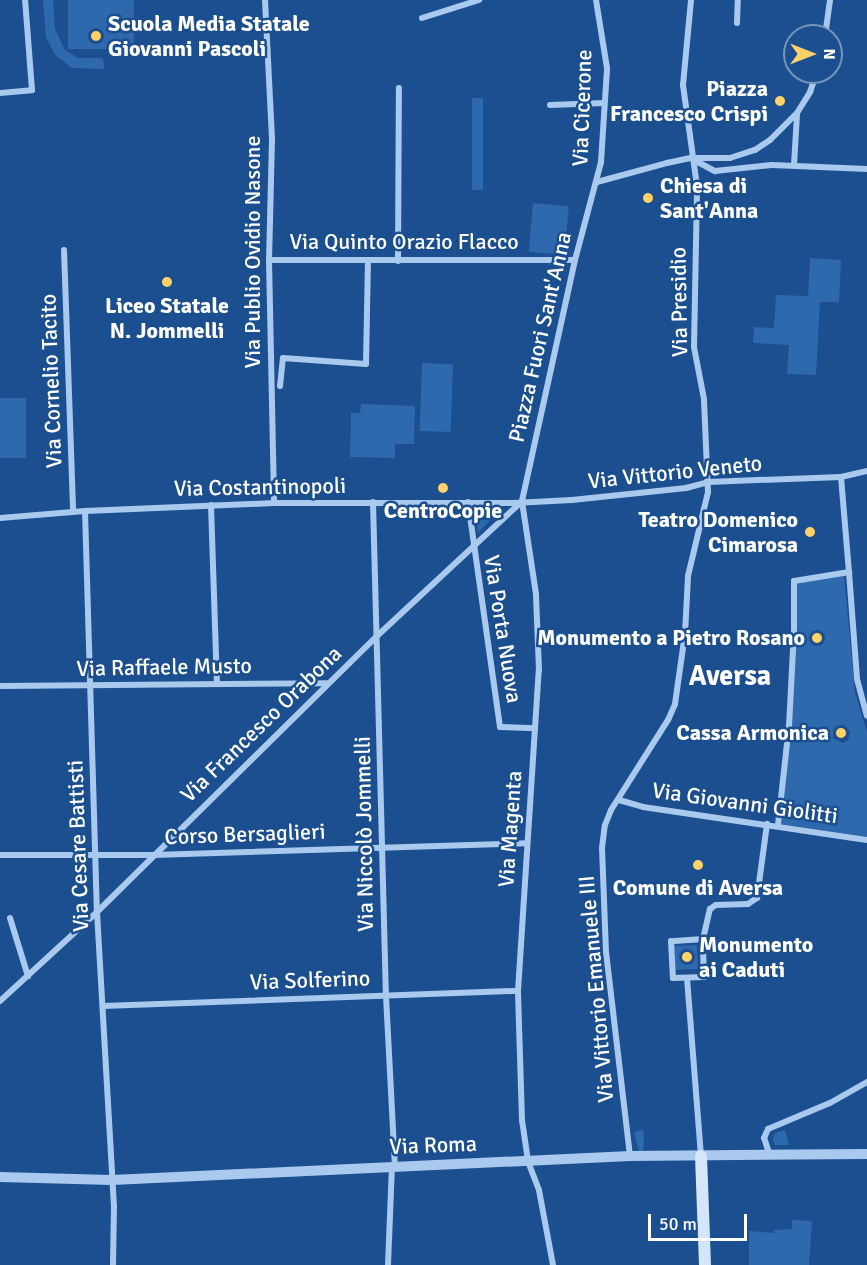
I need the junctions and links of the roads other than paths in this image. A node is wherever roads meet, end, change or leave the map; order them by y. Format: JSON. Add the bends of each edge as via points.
{"nodes":[{"id":1,"x":25,"y":0,"type":"edge"},
{"id":2,"x":265,"y":0,"type":"edge"},
{"id":3,"x":479,"y":0,"type":"edge"},
{"id":4,"x":596,"y":0,"type":"edge"},
{"id":5,"x":691,"y":0,"type":"edge"},
{"id":6,"x":738,"y":0,"type":"edge"},
{"id":7,"x":830,"y":0,"type":"edge"},
{"id":8,"x":422,"y":18,"type":"dead end"},
{"id":9,"x":738,"y":23,"type":"dead end"},
{"id":10,"x":827,"y":24,"type":"edge"},
{"id":11,"x":813,"y":84,"type":"edge"},
{"id":12,"x":399,"y":88,"type":"dead end"},
{"id":13,"x":0,"y":93,"type":"edge"},
{"id":14,"x":604,"y":103,"type":"junction"},
{"id":15,"x":550,"y":105,"type":"dead end"},
{"id":16,"x":797,"y":113,"type":"junction"},
{"id":17,"x":691,"y":158,"type":"junction"},
{"id":18,"x":794,"y":165,"type":"junction"},
{"id":19,"x":867,"y":169,"type":"edge"},
{"id":20,"x":597,"y":183,"type":"junction"},
{"id":21,"x":63,"y":250,"type":"dead end"},
{"id":22,"x":269,"y":260,"type":"junction"},
{"id":23,"x":574,"y":260,"type":"junction"},
{"id":24,"x":368,"y":261,"type":"junction"},
{"id":25,"x":398,"y":261,"type":"junction"},
{"id":26,"x":280,"y":387,"type":"dead end"},
{"id":27,"x":867,"y":471,"type":"edge"},
{"id":28,"x":841,"y":477,"type":"junction"},
{"id":29,"x":708,"y":482,"type":"junction"},
{"id":30,"x":522,"y":501,"type":"junction"},
{"id":31,"x":373,"y":502,"type":"junction"},
{"id":32,"x":468,"y":502,"type":"junction"},
{"id":33,"x":274,"y":503,"type":"junction"},
{"id":34,"x":211,"y":505,"type":"junction"},
{"id":35,"x":85,"y":510,"type":"junction"},
{"id":36,"x":73,"y":511,"type":"junction"},
{"id":37,"x":0,"y":518,"type":"edge"},
{"id":38,"x":473,"y":547,"type":"junction"},
{"id":39,"x":849,"y":572,"type":"junction"},
{"id":40,"x":377,"y":636,"type":"junction"},
{"id":41,"x":328,"y":683,"type":"junction"},
{"id":42,"x":217,"y":684,"type":"junction"},
{"id":43,"x":0,"y":686,"type":"edge"},
{"id":44,"x":90,"y":686,"type":"junction"},
{"id":45,"x":867,"y":716,"type":"edge"},
{"id":46,"x":535,"y":728,"type":"junction"},
{"id":47,"x":619,"y":800,"type":"junction"},
{"id":48,"x":767,"y":824,"type":"junction"},
{"id":49,"x":778,"y":825,"type":"junction"},
{"id":50,"x":867,"y":840,"type":"edge"},
{"id":51,"x":527,"y":843,"type":"junction"},
{"id":52,"x":382,"y":848,"type":"junction"},
{"id":53,"x":0,"y":855,"type":"edge"},
{"id":54,"x":97,"y":855,"type":"junction"},
{"id":55,"x":153,"y":855,"type":"junction"},
{"id":56,"x":97,"y":912,"type":"junction"},
{"id":57,"x":10,"y":918,"type":"dead end"},
{"id":58,"x":703,"y":939,"type":"junction"},
{"id":59,"x":28,"y":976,"type":"junction"},
{"id":60,"x":687,"y":978,"type":"junction"},
{"id":61,"x":518,"y":991,"type":"junction"},
{"id":62,"x":386,"y":996,"type":"junction"},
{"id":63,"x":0,"y":1001,"type":"edge"},
{"id":64,"x":103,"y":1006,"type":"junction"},
{"id":65,"x":867,"y":1082,"type":"edge"},
{"id":66,"x":768,"y":1154,"type":"junction"},
{"id":67,"x":867,"y":1154,"type":"edge"},
{"id":68,"x":630,"y":1156,"type":"junction"},
{"id":69,"x":701,"y":1156,"type":"junction"},
{"id":70,"x":528,"y":1161,"type":"junction"},
{"id":71,"x":394,"y":1166,"type":"junction"},
{"id":72,"x":0,"y":1176,"type":"edge"},
{"id":73,"x":112,"y":1180,"type":"junction"},
{"id":74,"x":113,"y":1265,"type":"edge"},
{"id":75,"x":388,"y":1265,"type":"edge"},
{"id":76,"x":553,"y":1265,"type":"edge"},
{"id":77,"x":705,"y":1265,"type":"edge"}],
"edges":[{"from":1,"to":13,"type":"street","via":[[32,90]]},
{"from":2,"to":22,"type":"street","name":"Via Publio Ovidio Nasone","via":[[272,140]]},
{"from":3,"to":8,"type":"street"},
{"from":4,"to":14,"type":"street","name":"Via Cicerone","via":[[607,68]]},
{"from":5,"to":17,"type":"street","name":"Via Presidio","via":[[683,85]]},
{"from":6,"to":9,"type":"street"},
{"from":7,"to":10,"type":"street"},
{"from":11,"to":16,"type":"street"},
{"from":12,"to":25,"type":"street"},
{"from":14,"to":15,"type":"street"},
{"from":14,"to":20,"type":"street","name":"Via Cicerone"},
{"from":16,"to":17,"type":"street","via":[[754,150],[730,158]]},
{"from":16,"to":18,"type":"street"},
{"from":17,"to":18,"type":"street","via":[[715,171]]},
{"from":17,"to":20,"type":"street"},
{"from":17,"to":29,"type":"street","name":"Via Presidio","via":[[697,186],[694,347],[704,399]]},
{"from":18,"to":19,"type":"street"},
{"from":20,"to":23,"type":"street","name":"Piazza Fuori Sant'Anna"},
{"from":21,"to":36,"type":"street","name":"Via Cornelio Tacito"},
{"from":22,"to":24,"type":"street","name":"Via Quinto Orazio Flacco"},
{"from":22,"to":33,"type":"street","name":"Via Publio Ovidio Nasone"},
{"from":23,"to":25,"type":"street","name":"Via Quinto Orazio Flacco"},
{"from":23,"to":30,"type":"street","name":"Piazza Fuori Sant'Anna"},
{"from":24,"to":25,"type":"street","name":"Via Quinto Orazio Flacco"},
{"from":24,"to":26,"type":"street","via":[[366,364],[283,358]]},
{"from":27,"to":28,"type":"street","name":"Via Vittorio Veneto"},
{"from":28,"to":29,"type":"street","name":"Via Vittorio Veneto"},
{"from":28,"to":39,"type":"street"},
{"from":29,"to":30,"type":"street","name":"Via Vittorio Veneto","via":[[686,488],[572,500]]},
{"from":29,"to":47,"type":"street","name":"Via Vittorio Emanuele III","via":[[705,512],[688,576],[675,704]]},
{"from":30,"to":32,"type":"street","name":"Via Costantinopoli"},
{"from":30,"to":38,"type":"street","name":"Via Francesco Orabona"},
{"from":30,"to":46,"type":"street","name":"Via Magenta","via":[[536,594],[539,670]]},
{"from":31,"to":32,"type":"street","name":"Via Costantinopoli"},
{"from":31,"to":33,"type":"street","name":"Via Costantinopoli"},
{"from":31,"to":40,"type":"street","name":"Via Niccolò Jommelli"},
{"from":32,"to":38,"type":"street","name":"Via Porta Nuova"},
{"from":33,"to":34,"type":"street","name":"Via Costantinopoli"},
{"from":34,"to":35,"type":"street","name":"Via Costantinopoli"},
{"from":34,"to":42,"type":"street"},
{"from":35,"to":36,"type":"street","name":"Via Costantinopoli"},
{"from":35,"to":44,"type":"street","name":"Via Cesare Battisti"},
{"from":36,"to":37,"type":"street","name":"Via Costantinopoli"},
{"from":38,"to":40,"type":"street","name":"Via Francesco Orabona"},
{"from":38,"to":46,"type":"street","name":"Via Porta Nuova","via":[[500,727]]},
{"from":39,"to":45,"type":"street","via":[[856,679]]},
{"from":39,"to":49,"type":"street","via":[[794,581],[789,726]]},
{"from":40,"to":41,"type":"street","name":"Via Francesco Orabona"},
{"from":40,"to":52,"type":"street","name":"Via Niccolò Jommelli"},
{"from":41,"to":42,"type":"street","name":"Via Raffaele Musto"},
{"from":41,"to":55,"type":"street","name":"Via Francesco Orabona"},
{"from":42,"to":44,"type":"street","name":"Via Raffaele Musto"},
{"from":43,"to":44,"type":"street","name":"Via Raffaele Musto"},
{"from":44,"to":54,"type":"street","name":"Via Cesare Battisti"},
{"from":46,"to":51,"type":"street","name":"Via Magenta"},
{"from":47,"to":48,"type":"street","name":"Via Giovanni Giolitti","via":[[643,807]]},
{"from":47,"to":68,"type":"street","name":"Via Vittorio Emanuele III","via":[[605,825],[603,912]]},
{"from":48,"to":49,"type":"street","name":"Via Giovanni Giolitti"},
{"from":48,"to":58,"type":"street","via":[[755,901],[710,909]]},
{"from":49,"to":50,"type":"street","name":"Via Giovanni Giolitti"},
{"from":51,"to":52,"type":"street","name":"Corso Bersaglieri"},
{"from":51,"to":61,"type":"street","name":"Via Magenta"},
{"from":52,"to":55,"type":"street","name":"Corso Bersaglieri"},
{"from":52,"to":62,"type":"street","name":"Via Niccolò Jommelli"},
{"from":53,"to":54,"type":"street","name":"Corso Bersaglieri"},
{"from":54,"to":55,"type":"street","name":"Corso Bersaglieri"},
{"from":54,"to":56,"type":"street","name":"Via Cesare Battisti"},
{"from":55,"to":56,"type":"street","name":"Via Francesco Orabona"},
{"from":56,"to":59,"type":"street","name":"Via Francesco Orabona"},
{"from":56,"to":64,"type":"street","name":"Via Cesare Battisti"},
{"from":57,"to":59,"type":"street"},
{"from":58,"to":60,"type":"street","via":[[704,977]]},
{"from":58,"to":60,"type":"street","via":[[671,940],[673,978]]},
{"from":59,"to":63,"type":"street","name":"Via Francesco Orabona"},
{"from":60,"to":69,"type":"street"},
{"from":61,"to":62,"type":"street","name":"Via Solferino"},
{"from":61,"to":70,"type":"street","name":"Via Magenta","via":[[522,1120]]},
{"from":62,"to":64,"type":"street","name":"Via Solferino"},
{"from":62,"to":71,"type":"street","name":"Via Niccolò Jommelli"},
{"from":64,"to":73,"type":"street","name":"Via Cesare Battisti"},
{"from":65,"to":66,"type":"street","via":[[830,1103],[768,1129],[764,1138]]},
{"from":66,"to":67,"type":"street","name":"Via Roma"},
{"from":66,"to":69,"type":"street","name":"Via Roma"},
{"from":68,"to":69,"type":"street","name":"Via Roma"},
{"from":68,"to":70,"type":"street","name":"Via Roma"},
{"from":69,"to":77,"type":"main road"},
{"from":70,"to":71,"type":"street","name":"Via Roma"},
{"from":70,"to":76,"type":"street","name":"Via Magenta","via":[[539,1190]]},
{"from":71,"to":73,"type":"street","name":"Via Roma"},
{"from":71,"to":75,"type":"street","name":"Via Niccolò Jommelli"},
{"from":72,"to":73,"type":"street","name":"Via Roma"},
{"from":73,"to":74,"type":"street","name":"Via Cesare Battisti"}]}
